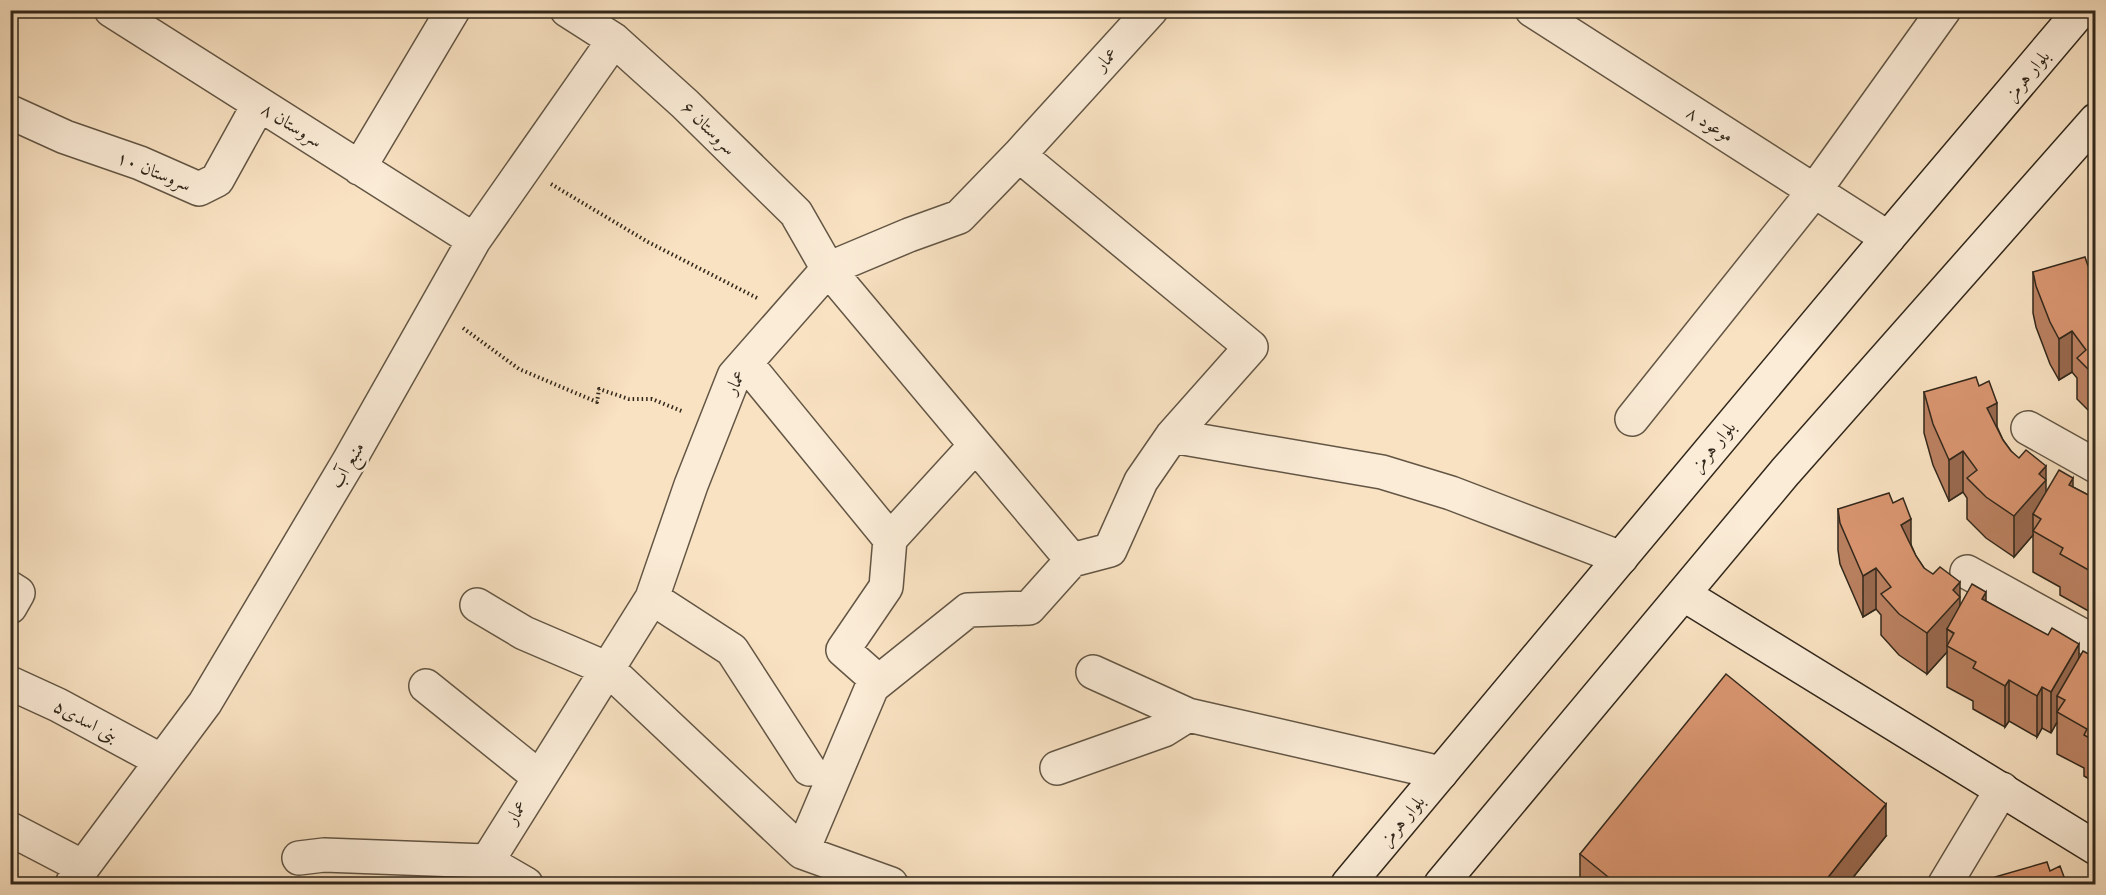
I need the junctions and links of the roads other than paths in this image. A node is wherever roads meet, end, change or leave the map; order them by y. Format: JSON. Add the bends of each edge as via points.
{"nodes":[{"id":1,"x":111,"y":10,"type":"edge"},
{"id":2,"x":453,"y":10,"type":"edge"},
{"id":3,"x":567,"y":10,"type":"edge"},
{"id":4,"x":1151,"y":10,"type":"edge"},
{"id":5,"x":1944,"y":10,"type":"edge"},
{"id":6,"x":2081,"y":10,"type":"edge"},
{"id":7,"x":1550,"y":15,"type":"edge"},
{"id":8,"x":614,"y":40,"type":"junction"},
{"id":9,"x":259,"y":104,"type":"junction"},
{"id":10,"x":10,"y":111,"type":"edge"},
{"id":11,"x":2096,"y":120,"type":"edge"},
{"id":12,"x":1019,"y":155,"type":"junction"},
{"id":13,"x":359,"y":168,"type":"junction"},
{"id":14,"x":1815,"y":190,"type":"junction"},
{"id":15,"x":1888,"y":238,"type":"junction"},
{"id":16,"x":474,"y":240,"type":"junction"},
{"id":17,"x":828,"y":269,"type":"junction"},
{"id":18,"x":746,"y":363,"type":"junction"},
{"id":19,"x":1632,"y":419,"type":"dead end"},
{"id":20,"x":2028,"y":428,"type":"dead end"},
{"id":21,"x":1172,"y":436,"type":"junction"},
{"id":22,"x":975,"y":446,"type":"junction"},
{"id":23,"x":2096,"y":466,"type":"edge"},
{"id":24,"x":890,"y":539,"type":"junction"},
{"id":25,"x":1621,"y":558,"type":"junction"},
{"id":26,"x":1072,"y":560,"type":"junction"},
{"id":27,"x":1967,"y":572,"type":"dead end"},
{"id":28,"x":10,"y":588,"type":"edge"},
{"id":29,"x":1683,"y":594,"type":"junction"},
{"id":30,"x":652,"y":597,"type":"junction"},
{"id":31,"x":477,"y":605,"type":"dead end"},
{"id":32,"x":10,"y":607,"type":"edge"},
{"id":33,"x":2096,"y":643,"type":"edge"},
{"id":34,"x":608,"y":669,"type":"junction"},
{"id":35,"x":1093,"y":672,"type":"dead end"},
{"id":36,"x":878,"y":681,"type":"junction"},
{"id":37,"x":10,"y":683,"type":"edge"},
{"id":38,"x":426,"y":686,"type":"dead end"},
{"id":39,"x":1188,"y":714,"type":"junction"},
{"id":40,"x":160,"y":760,"type":"junction"},
{"id":41,"x":1057,"y":768,"type":"dead end"},
{"id":42,"x":809,"y":769,"type":"dead end"},
{"id":43,"x":1441,"y":773,"type":"junction"},
{"id":44,"x":539,"y":777,"type":"junction"},
{"id":45,"x":2002,"y":789,"type":"junction"},
{"id":46,"x":10,"y":829,"type":"edge"},
{"id":47,"x":2096,"y":848,"type":"edge"},
{"id":48,"x":801,"y":852,"type":"junction"},
{"id":49,"x":299,"y":858,"type":"dead end"},
{"id":50,"x":479,"y":873,"type":"edge"},
{"id":51,"x":77,"y":876,"type":"edge"},
{"id":52,"x":526,"y":885,"type":"edge"},
{"id":53,"x":891,"y":885,"type":"edge"},
{"id":54,"x":1348,"y":885,"type":"edge"},
{"id":55,"x":1442,"y":885,"type":"edge"},
{"id":56,"x":1945,"y":885,"type":"edge"}],
"edges":[{"from":1,"to":9,"type":"street","name":"سروستان ۸"},
{"from":2,"to":13,"type":"street"},
{"from":3,"to":8,"type":"street","name":"سروستان ۶"},
{"from":4,"to":12,"type":"street","name":"عمار"},
{"from":5,"to":14,"type":"street"},
{"from":6,"to":15,"type":"street","name":"بلوار هرمز"},
{"from":7,"to":14,"type":"street","name":"موعود ۸"},
{"from":8,"to":16,"type":"street","name":"منبع آب"},
{"from":8,"to":17,"type":"street","name":"سروستان ۶","via":[[796,213]]},
{"from":9,"to":10,"type":"street","name":"سروستان ۱۰","via":[[217,180],[199,189],[140,163],[64,137]]},
{"from":9,"to":13,"type":"street","name":"سروستان ۸"},
{"from":11,"to":29,"type":"street"},
{"from":12,"to":17,"type":"street","name":"عمار","via":[[959,217]]},
{"from":12,"to":21,"type":"street","via":[[1251,346]]},
{"from":13,"to":16,"type":"street","name":"سروستان ۸"},
{"from":14,"to":15,"type":"street","name":"موعود ۸"},
{"from":14,"to":19,"type":"street"},
{"from":15,"to":25,"type":"street","name":"بلوار هرمز"},
{"from":16,"to":40,"type":"street","name":"منبع آب","via":[[205,703]]},
{"from":17,"to":18,"type":"street","name":"عمار"},
{"from":17,"to":22,"type":"street","name":"سروستان ۶"},
{"from":18,"to":24,"type":"street"},
{"from":18,"to":30,"type":"street","name":"عمار","via":[[734,376],[690,485]]},
{"from":20,"to":23,"type":"street"},
{"from":21,"to":25,"type":"street","via":[[1382,472],[1451,493]]},
{"from":21,"to":26,"type":"street","via":[[1141,481],[1110,550]]},
{"from":22,"to":24,"type":"street"},
{"from":22,"to":26,"type":"street","name":"سروستان ۶"},
{"from":24,"to":36,"type":"street","via":[[886,587],[843,650]]},
{"from":25,"to":43,"type":"street","name":"بلوار هرمز"},
{"from":26,"to":36,"type":"street","via":[[1029,608],[968,610]]},
{"from":27,"to":33,"type":"street"},
{"from":28,"to":32,"type":"street","via":[[18,593]]},
{"from":29,"to":45,"type":"street"},
{"from":29,"to":55,"type":"street"},
{"from":30,"to":34,"type":"street","name":"عمار"},
{"from":30,"to":42,"type":"street","via":[[732,650]]},
{"from":31,"to":34,"type":"street","via":[[524,633]]},
{"from":34,"to":44,"type":"street","name":"عمار"},
{"from":34,"to":48,"type":"street"},
{"from":35,"to":39,"type":"street"},
{"from":36,"to":48,"type":"street","via":[[872,687]]},
{"from":37,"to":40,"type":"street","name":"بنی اسدی۵"},
{"from":38,"to":44,"type":"street"},
{"from":39,"to":41,"type":"street","via":[[1164,730]]},
{"from":39,"to":43,"type":"street"},
{"from":40,"to":51,"type":"street","name":"منبع آب"},
{"from":43,"to":54,"type":"street","name":"بلوار هرمز"},
{"from":44,"to":50,"type":"street","name":"عمار"},
{"from":45,"to":47,"type":"street"},
{"from":45,"to":56,"type":"street"},
{"from":46,"to":51,"type":"street"},
{"from":48,"to":53,"type":"street"},
{"from":49,"to":50,"type":"street","via":[[324,855]]},
{"from":50,"to":52,"type":"street"}]}
